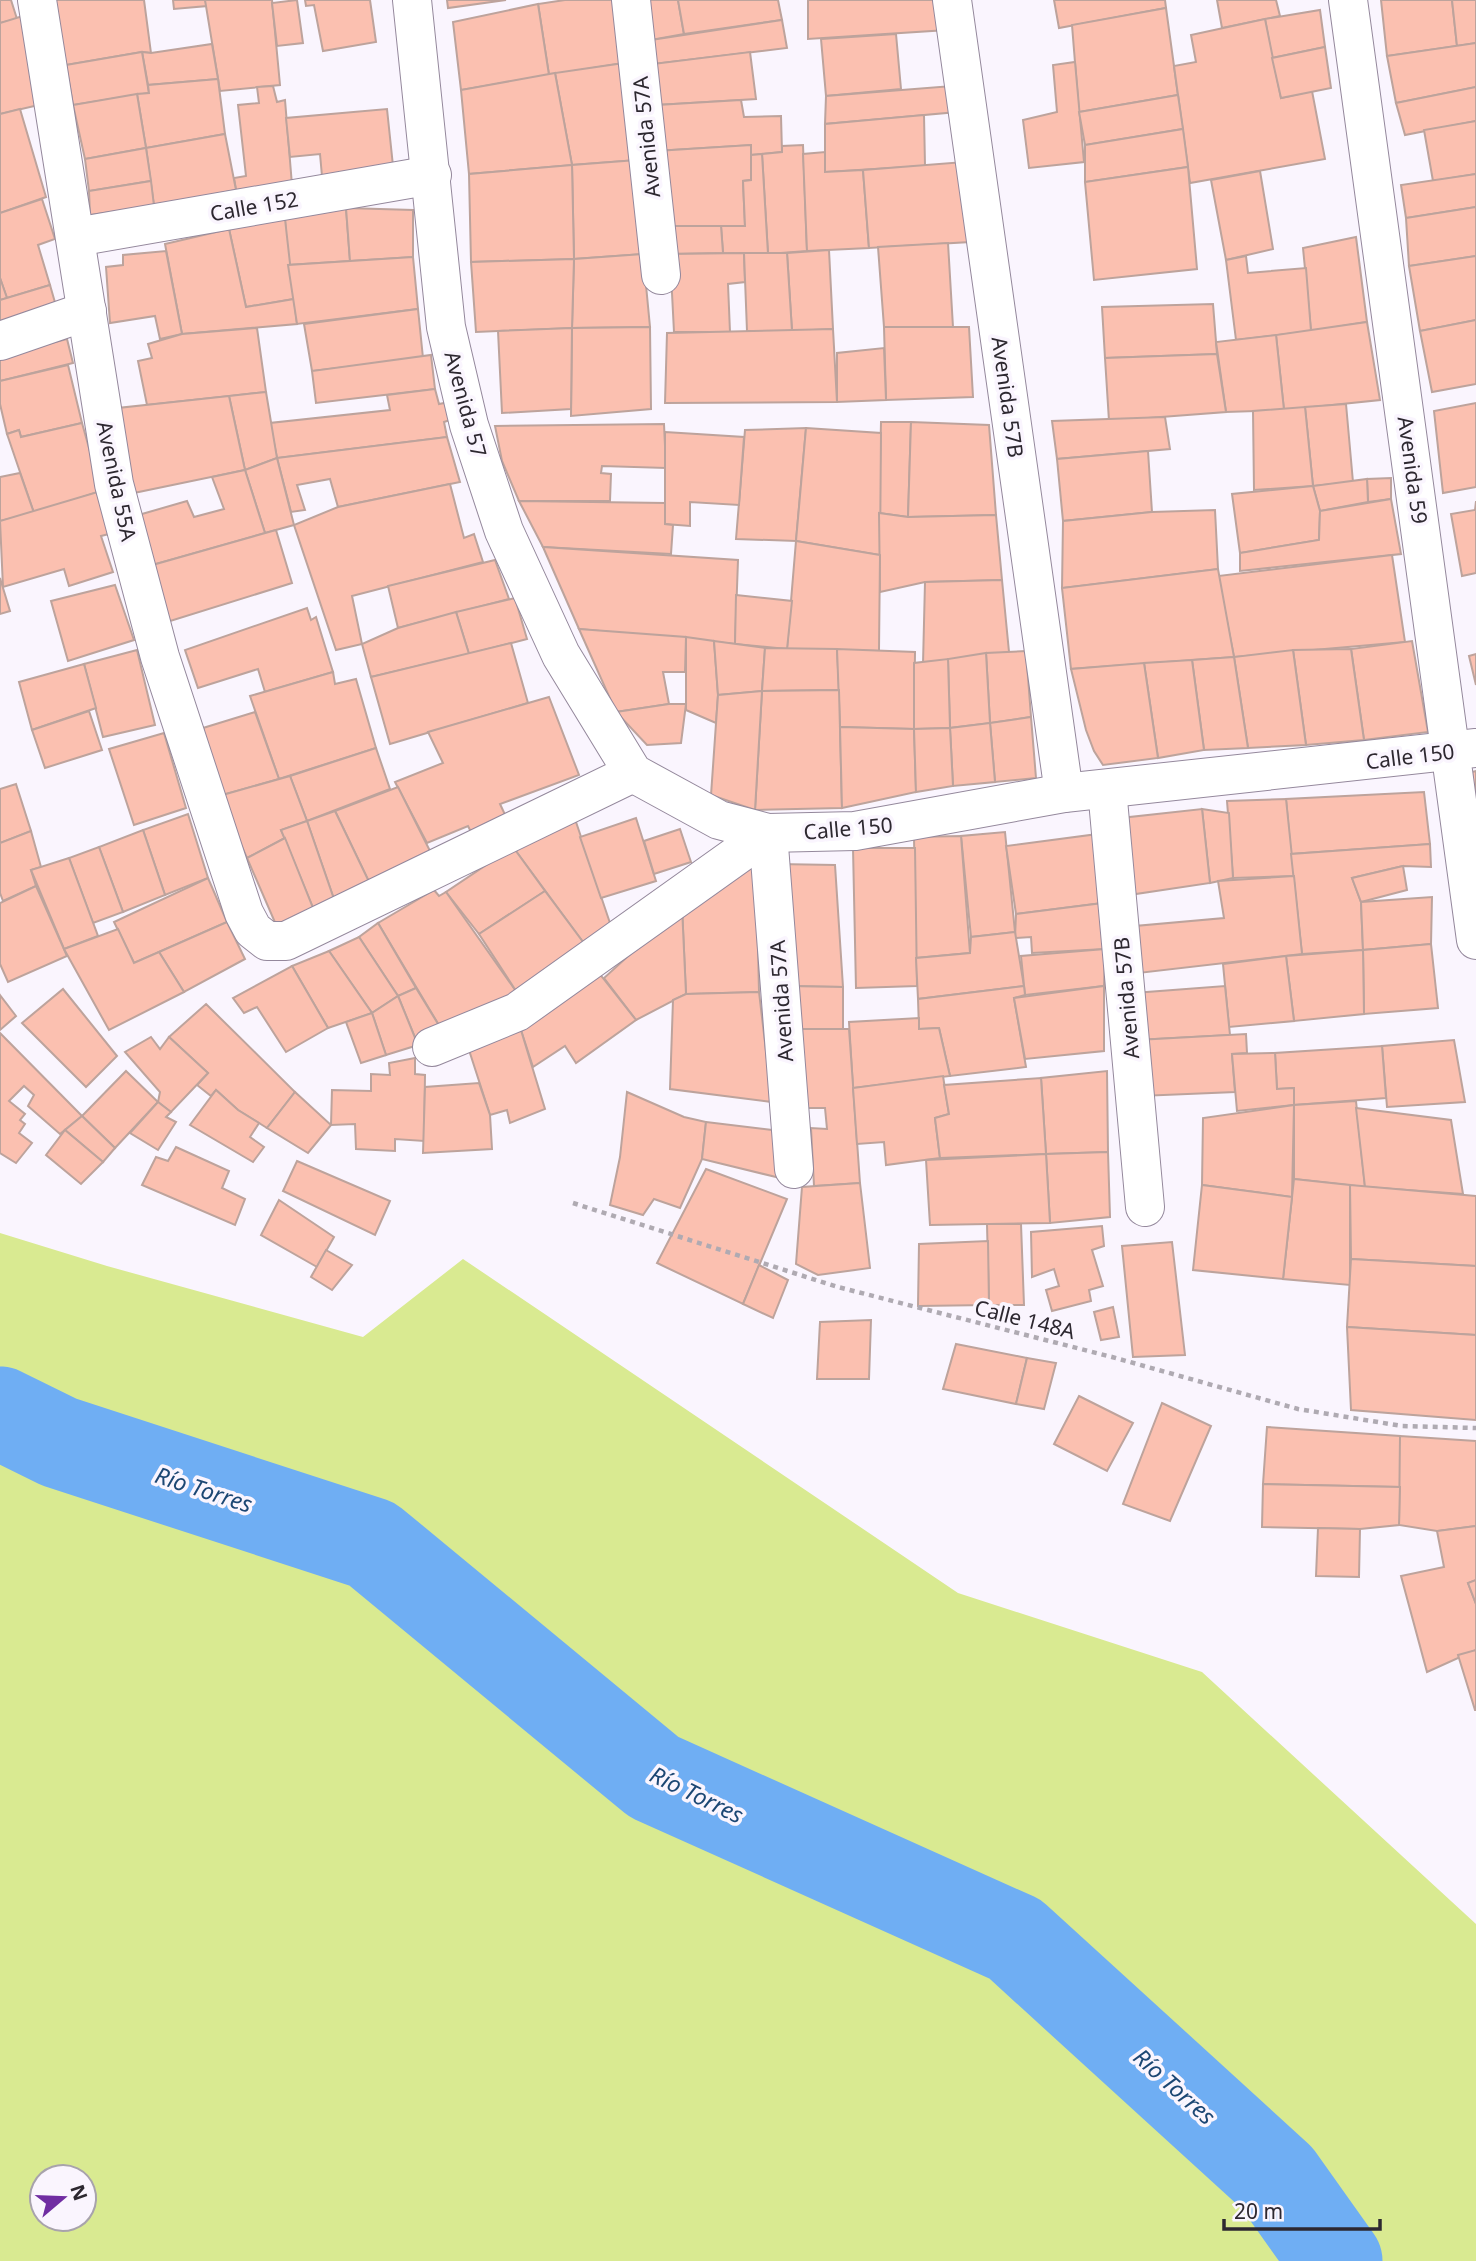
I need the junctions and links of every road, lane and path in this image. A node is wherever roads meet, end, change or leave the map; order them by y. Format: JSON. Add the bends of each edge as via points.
{"nodes":[{"id":1,"x":37,"y":0,"type":"edge"},
{"id":2,"x":412,"y":0,"type":"edge"},
{"id":3,"x":631,"y":0,"type":"edge"},
{"id":4,"x":952,"y":0,"type":"edge"},
{"id":5,"x":1348,"y":0,"type":"edge"},
{"id":6,"x":432,"y":175,"type":"junction"},
{"id":7,"x":76,"y":237,"type":"junction"},
{"id":8,"x":661,"y":275,"type":"dead end"},
{"id":9,"x":87,"y":311,"type":"junction"},
{"id":10,"x":0,"y":341,"type":"edge"},
{"id":11,"x":1464,"y":750,"type":"edge"},
{"id":12,"x":633,"y":774,"type":"junction"},
{"id":13,"x":1107,"y":789,"type":"junction"},
{"id":14,"x":1064,"y":793,"type":"junction"},
{"id":15,"x":768,"y":833,"type":"junction"},
{"id":16,"x":1476,"y":940,"type":"edge"},
{"id":17,"x":432,"y":1047,"type":"dead end"},
{"id":18,"x":794,"y":1169,"type":"dead end"},
{"id":19,"x":573,"y":1203,"type":"dead end"},
{"id":20,"x":1145,"y":1207,"type":"dead end"},
{"id":21,"x":1476,"y":1428,"type":"edge"}],
"edges":[{"from":1,"to":7,"type":"lane","name":"Avenida 55A"},
{"from":2,"to":6,"type":"lane","name":"Avenida 57"},
{"from":3,"to":8,"type":"lane","name":"Avenida 57A"},
{"from":4,"to":14,"type":"lane","name":"Avenida 57B"},
{"from":5,"to":11,"type":"lane","name":"Avenida 59"},
{"from":6,"to":7,"type":"lane","name":"Calle 152"},
{"from":6,"to":12,"type":"lane","name":"Avenida 57","via":[[446,327],[469,425],[504,531],[561,655]]},
{"from":7,"to":9,"type":"lane","name":"Avenida 55A"},
{"from":9,"to":10,"type":"lane"},
{"from":9,"to":12,"type":"lane","name":"Avenida 55A","via":[[114,484],[160,657],[253,930],[267,941],[286,941]]},
{"from":11,"to":13,"type":"lane","name":"Calle 150"},
{"from":11,"to":16,"type":"lane","name":"Avenida 59"},
{"from":12,"to":15,"type":"lane","name":"Calle 150","via":[[719,820]]},
{"from":13,"to":14,"type":"lane","name":"Calle 150"},
{"from":13,"to":20,"type":"lane","name":"Avenida 57B"},
{"from":14,"to":15,"type":"lane","name":"Calle 150","via":[[855,831]]},
{"from":15,"to":17,"type":"lane","via":[[517,1012]]},
{"from":15,"to":18,"type":"lane","name":"Avenida 57A"},
{"from":19,"to":21,"type":"path","name":"Calle 148A","via":[[838,1287],[1298,1409],[1402,1426]]}]}
